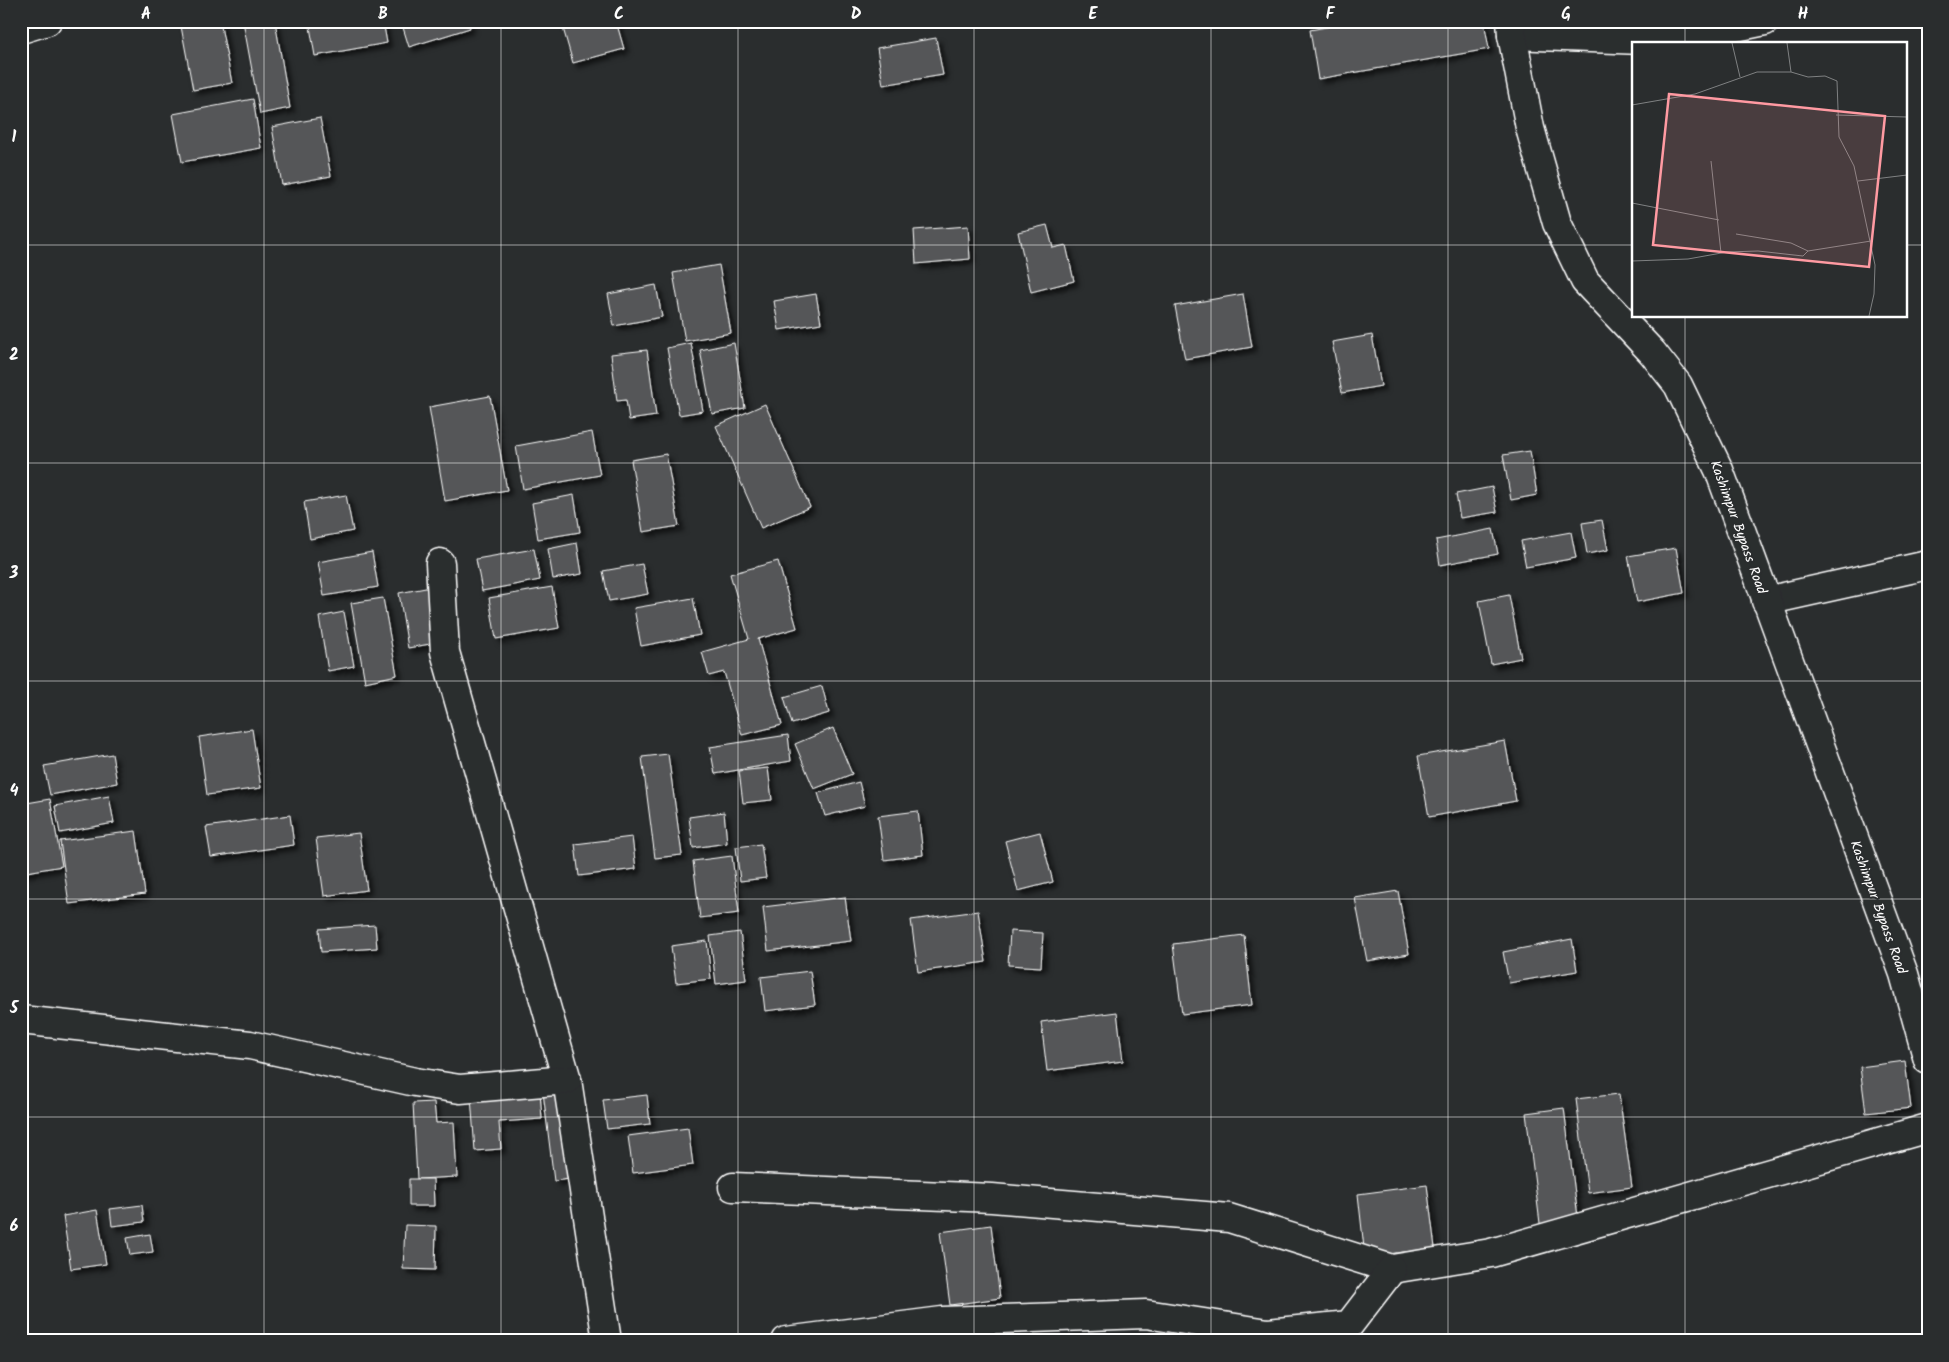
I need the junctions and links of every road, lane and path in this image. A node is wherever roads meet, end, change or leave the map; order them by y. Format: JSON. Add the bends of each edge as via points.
{"nodes":[{"id":1,"x":47,"y":21,"type":"edge"},
{"id":2,"x":1765,"y":21,"type":"edge"},
{"id":3,"x":1512,"y":28,"type":"edge"},
{"id":4,"x":21,"y":29,"type":"edge"},
{"id":5,"x":440,"y":563,"type":"dead end"},
{"id":6,"x":1928,"y":566,"type":"edge"},
{"id":7,"x":1766,"y":601,"type":"junction"},
{"id":8,"x":21,"y":1020,"type":"edge"},
{"id":9,"x":1928,"y":1060,"type":"edge"},
{"id":10,"x":567,"y":1080,"type":"junction"},
{"id":11,"x":1928,"y":1128,"type":"edge"},
{"id":12,"x":733,"y":1187,"type":"dead end"},
{"id":13,"x":1392,"y":1269,"type":"junction"},
{"id":14,"x":607,"y":1341,"type":"edge"},
{"id":15,"x":786,"y":1341,"type":"edge"}],
"edges":[{"from":1,"to":4,"type":"street"},
{"from":2,"to":3,"type":"street","via":[[1668,41]]},
{"from":3,"to":7,"type":"street","name":"Kashimpur Bypass Road","via":[[1530,128],[1556,223],[1585,281],[1652,352],[1678,385],[1719,470]]},
{"from":5,"to":10,"type":"street","via":[[445,652]]},
{"from":6,"to":7,"type":"street"},
{"from":7,"to":9,"type":"street","name":"Kashimpur Bypass Road","via":[[1904,974]]},
{"from":8,"to":10,"type":"street","via":[[250,1045],[460,1089]]},
{"from":10,"to":14,"type":"street"},
{"from":11,"to":13,"type":"street","via":[[1491,1253]]},
{"from":12,"to":13,"type":"street","via":[[992,1198],[1229,1218]]},
{"from":13,"to":15,"type":"street","via":[[1349,1325],[1268,1333],[1146,1314],[942,1321]]}]}
